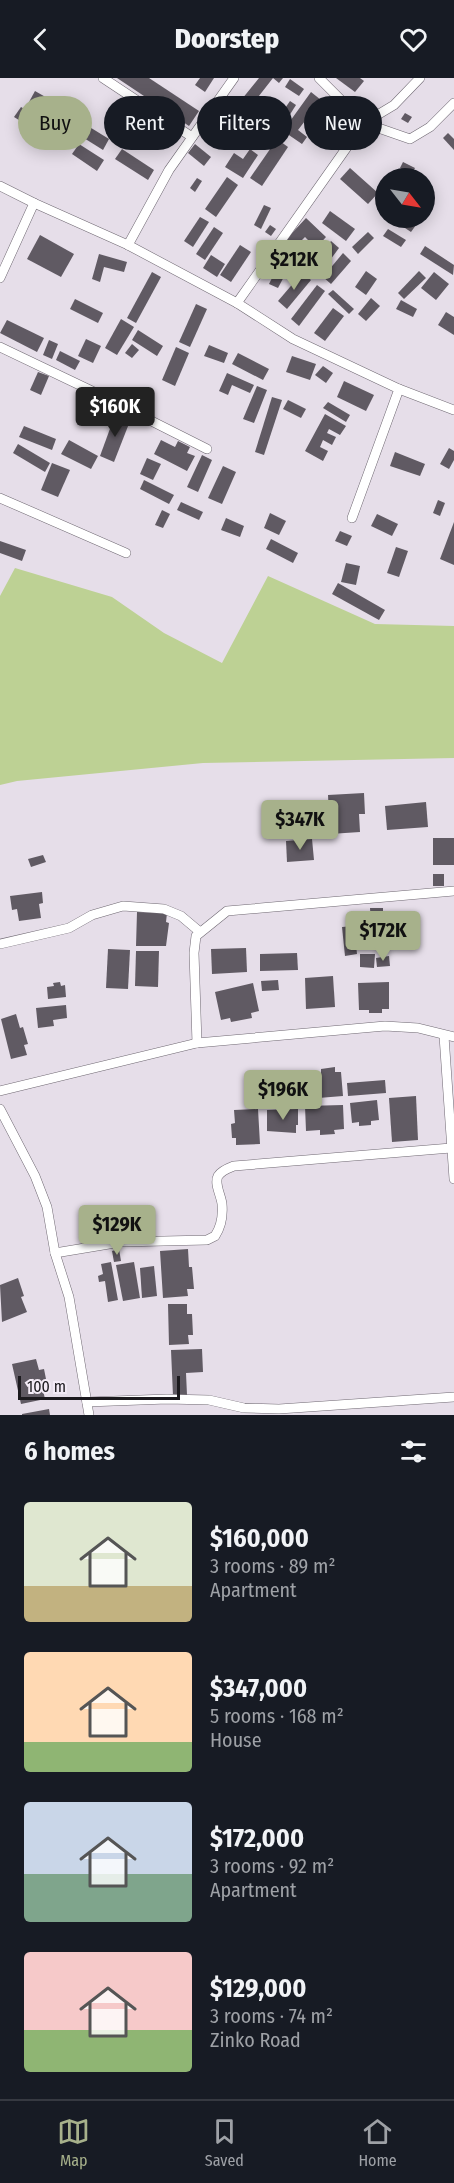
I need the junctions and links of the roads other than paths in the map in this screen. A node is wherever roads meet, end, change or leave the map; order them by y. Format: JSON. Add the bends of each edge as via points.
{"nodes":[{"id":1,"x":103,"y":78,"type":"edge"},
{"id":2,"x":234,"y":78,"type":"edge"},
{"id":3,"x":319,"y":78,"type":"edge"},
{"id":4,"x":420,"y":78,"type":"edge"},
{"id":5,"x":337,"y":96,"type":"edge"},
{"id":6,"x":454,"y":103,"type":"edge"},
{"id":7,"x":382,"y":112,"type":"edge"},
{"id":8,"x":382,"y":129,"type":"edge"},
{"id":9,"x":192,"y":137,"type":"junction"},
{"id":10,"x":345,"y":150,"type":"edge"},
{"id":11,"x":0,"y":186,"type":"edge"},
{"id":12,"x":34,"y":203,"type":"junction"},
{"id":13,"x":128,"y":245,"type":"junction"},
{"id":14,"x":0,"y":278,"type":"edge"},
{"id":15,"x":237,"y":303,"type":"junction"},
{"id":16,"x":0,"y":347,"type":"edge"},
{"id":17,"x":399,"y":389,"type":"junction"},
{"id":18,"x":454,"y":410,"type":"edge"},
{"id":19,"x":207,"y":449,"type":"dead end"},
{"id":20,"x":0,"y":498,"type":"edge"},
{"id":21,"x":352,"y":518,"type":"dead end"},
{"id":22,"x":126,"y":553,"type":"dead end"},
{"id":23,"x":454,"y":891,"type":"edge"},
{"id":24,"x":200,"y":932,"type":"junction"},
{"id":25,"x":0,"y":944,"type":"edge"},
{"id":26,"x":449,"y":1036,"type":"edge"},
{"id":27,"x":197,"y":1043,"type":"junction"},
{"id":28,"x":0,"y":1092,"type":"edge"},
{"id":29,"x":0,"y":1109,"type":"edge"},
{"id":30,"x":451,"y":1148,"type":"junction"},
{"id":31,"x":454,"y":1179,"type":"edge"},
{"id":32,"x":55,"y":1253,"type":"junction"},
{"id":33,"x":454,"y":1396,"type":"edge"},
{"id":34,"x":87,"y":1402,"type":"junction"},
{"id":35,"x":89,"y":1415,"type":"edge"}],
"edges":[{"from":1,"to":9,"type":"street"},
{"from":2,"to":9,"type":"street"},
{"from":3,"to":5,"type":"street"},
{"from":4,"to":7,"type":"street"},
{"from":6,"to":8,"type":"street","via":[[430,127],[410,139]]},
{"from":9,"to":13,"type":"street"},
{"from":10,"to":15,"type":"street"},
{"from":11,"to":12,"type":"street"},
{"from":12,"to":13,"type":"street"},
{"from":12,"to":14,"type":"street"},
{"from":13,"to":15,"type":"street"},
{"from":15,"to":17,"type":"street","via":[[293,339]]},
{"from":16,"to":19,"type":"street"},
{"from":17,"to":18,"type":"street"},
{"from":17,"to":21,"type":"street"},
{"from":20,"to":22,"type":"street"},
{"from":23,"to":24,"type":"street","via":[[227,911]]},
{"from":24,"to":25,"type":"street","via":[[181,916],[164,909],[123,906],[92,915],[69,928]]},
{"from":24,"to":27,"type":"street","via":[[194,953]]},
{"from":26,"to":27,"type":"street","via":[[418,1028],[385,1026]]},
{"from":26,"to":30,"type":"street"},
{"from":27,"to":28,"type":"street"},
{"from":29,"to":32,"type":"street","via":[[47,1207]]},
{"from":30,"to":31,"type":"street"},
{"from":30,"to":32,"type":"street","via":[[234,1166],[218,1176],[221,1218],[215,1236],[207,1240],[121,1242]]},
{"from":32,"to":34,"type":"street","via":[[69,1296]]},
{"from":33,"to":34,"type":"street","via":[[279,1409],[244,1408],[208,1400]]},
{"from":34,"to":35,"type":"street"}]}
